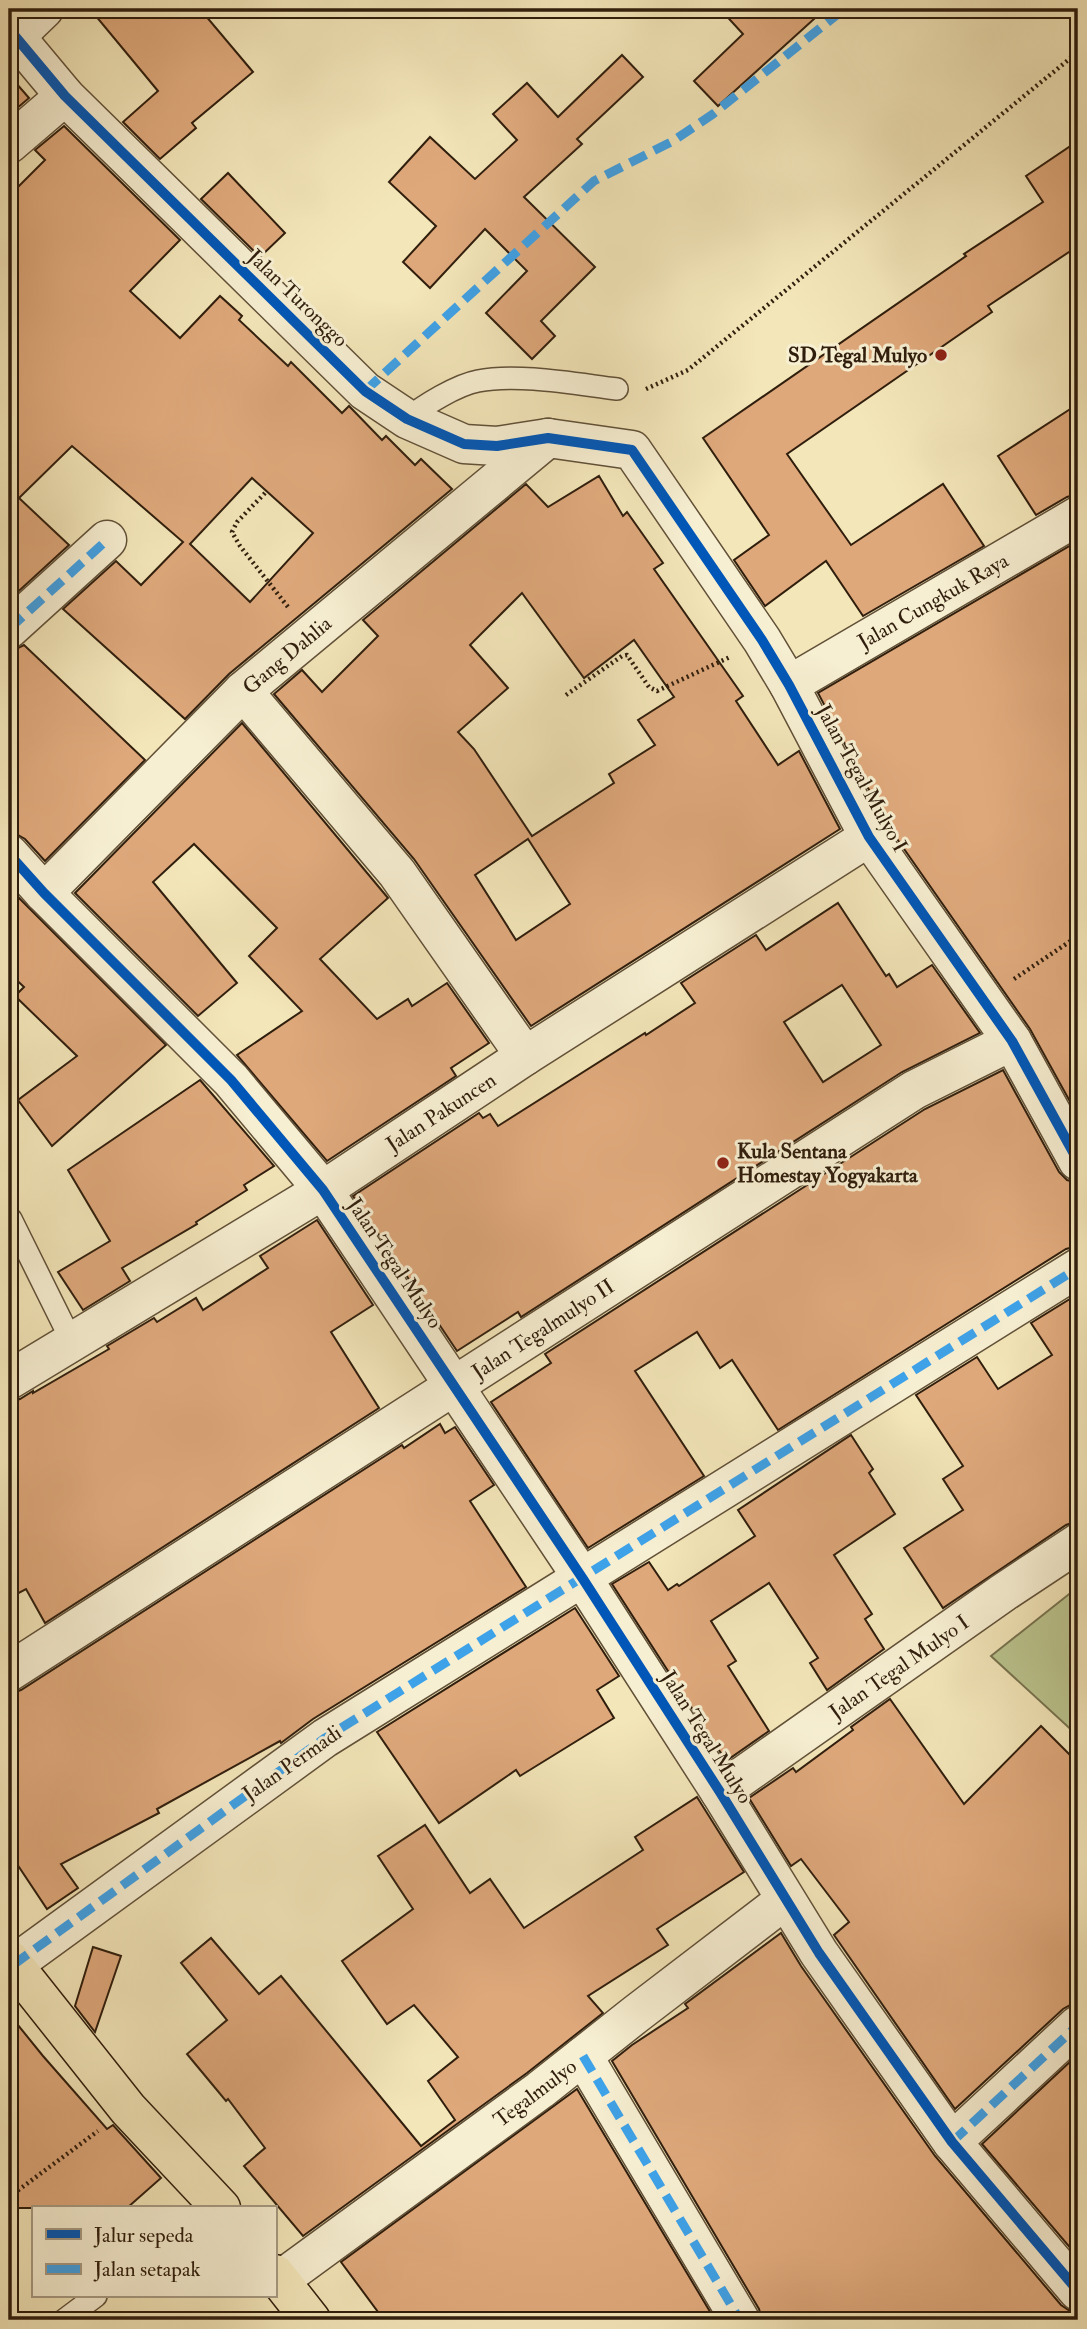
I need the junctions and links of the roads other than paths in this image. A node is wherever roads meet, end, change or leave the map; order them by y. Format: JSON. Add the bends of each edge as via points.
{"nodes":[{"id":1,"x":44,"y":9,"type":"edge"},
{"id":2,"x":12,"y":32,"type":"edge"},
{"id":3,"x":65,"y":96,"type":"junction"},
{"id":4,"x":9,"y":144,"type":"edge"},
{"id":5,"x":617,"y":389,"type":"road end"},
{"id":6,"x":407,"y":419,"type":"junction"},
{"id":7,"x":548,"y":438,"type":"junction"},
{"id":8,"x":632,"y":450,"type":"joint"},
{"id":9,"x":1078,"y":516,"type":"edge"},
{"id":10,"x":107,"y":540,"type":"dead end"},
{"id":11,"x":9,"y":629,"type":"edge"},
{"id":12,"x":789,"y":685,"type":"junction"},
{"id":13,"x":243,"y":691,"type":"junction"},
{"id":14,"x":869,"y":837,"type":"junction"},
{"id":15,"x":9,"y":854,"type":"edge"},
{"id":16,"x":44,"y":893,"type":"junction"},
{"id":17,"x":1012,"y":1041,"type":"junction"},
{"id":18,"x":526,"y":1056,"type":"junction"},
{"id":19,"x":1078,"y":1161,"type":"edge"},
{"id":20,"x":323,"y":1190,"type":"junction"},
{"id":21,"x":11,"y":1219,"type":"dead end"},
{"id":22,"x":1078,"y":1268,"type":"edge"},
{"id":23,"x":72,"y":1342,"type":"junction"},
{"id":24,"x":9,"y":1380,"type":"edge"},
{"id":25,"x":454,"y":1385,"type":"junction"},
{"id":26,"x":1078,"y":1543,"type":"edge"},
{"id":27,"x":583,"y":1578,"type":"junction"},
{"id":28,"x":9,"y":1672,"type":"edge"},
{"id":29,"x":720,"y":1792,"type":"junction"},
{"id":30,"x":785,"y":1900,"type":"junction"},
{"id":31,"x":11,"y":1962,"type":"edge"},
{"id":32,"x":1078,"y":2025,"type":"edge"},
{"id":33,"x":583,"y":2056,"type":"junction"},
{"id":34,"x":951,"y":2142,"type":"junction"},
{"id":35,"x":215,"y":2206,"type":"edge"},
{"id":36,"x":277,"y":2277,"type":"edge"},
{"id":37,"x":1078,"y":2291,"type":"edge"},
{"id":38,"x":93,"y":2298,"type":"edge"},
{"id":39,"x":64,"y":2320,"type":"edge"},
{"id":40,"x":311,"y":2320,"type":"edge"},
{"id":41,"x":740,"y":2320,"type":"edge"}],
"edges":[{"from":1,"to":2,"type":"street"},
{"from":2,"to":3,"type":"street","name":"Jalan Turonggo"},
{"from":3,"to":4,"type":"street"},
{"from":3,"to":6,"type":"street","name":"Jalan Turonggo","via":[[365,391]]},
{"from":5,"to":6,"type":"lane","via":[[526,379],[477,381],[426,403]]},
{"from":6,"to":7,"type":"street","name":"Jalan Turonggo","via":[[464,444],[497,446]]},
{"from":7,"to":8,"type":"street","name":"Jalan Turonggo"},
{"from":7,"to":13,"type":"street","name":"Gang Dahlia"},
{"from":8,"to":12,"type":"street","name":"Jalan Tegal Mulyo I"},
{"from":9,"to":12,"type":"street","name":"Jalan Cungkuk Raya"},
{"from":10,"to":11,"type":"street"},
{"from":12,"to":14,"type":"street","name":"Jalan Tegal Mulyo I"},
{"from":13,"to":16,"type":"street","name":"Gang Dahlia"},
{"from":13,"to":18,"type":"street","via":[[397,873]]},
{"from":14,"to":17,"type":"street","name":"Jalan Tegal Mulyo I"},
{"from":14,"to":18,"type":"street","name":"Jalan Pakuncen"},
{"from":15,"to":16,"type":"street","name":"Jalan Tegal Mulyo"},
{"from":16,"to":20,"type":"street","name":"Jalan Tegal Mulyo","via":[[232,1080]]},
{"from":17,"to":19,"type":"street","name":"Jalan Tegal Mulyo I"},
{"from":17,"to":25,"type":"street","name":"Jalan Tegalmulyo II","via":[[914,1090]]},
{"from":18,"to":20,"type":"street","name":"Jalan Pakuncen"},
{"from":20,"to":23,"type":"street","name":"Jalan Pakuncen"},
{"from":20,"to":25,"type":"street","name":"Jalan Tegal Mulyo"},
{"from":21,"to":23,"type":"lane"},
{"from":22,"to":27,"type":"street","name":"Jalan Permadi"},
{"from":23,"to":24,"type":"street","name":"Jalan Pakuncen"},
{"from":25,"to":27,"type":"street","name":"Jalan Tegal Mulyo"},
{"from":25,"to":28,"type":"street","name":"Jalan Tegalmulyo II"},
{"from":26,"to":29,"type":"street","name":"Jalan Tegal Mulyo I"},
{"from":27,"to":29,"type":"street","name":"Jalan Tegal Mulyo"},
{"from":27,"to":31,"type":"street","name":"Jalan Permadi","via":[[325,1738]]},
{"from":29,"to":30,"type":"street","name":"Jalan Tegal Mulyo"},
{"from":30,"to":33,"type":"street","name":"Tegalmulyo"},
{"from":30,"to":34,"type":"street","name":"Jalan Tegal Mulyo"},
{"from":31,"to":35,"type":"main road","via":[[128,2109]]},
{"from":32,"to":34,"type":"street"},
{"from":33,"to":36,"type":"street","name":"Tegalmulyo"},
{"from":33,"to":41,"type":"street"},
{"from":34,"to":37,"type":"street","name":"Jalan Tegal Mulyo"},
{"from":36,"to":40,"type":"main road"},
{"from":38,"to":39,"type":"lane"}]}
